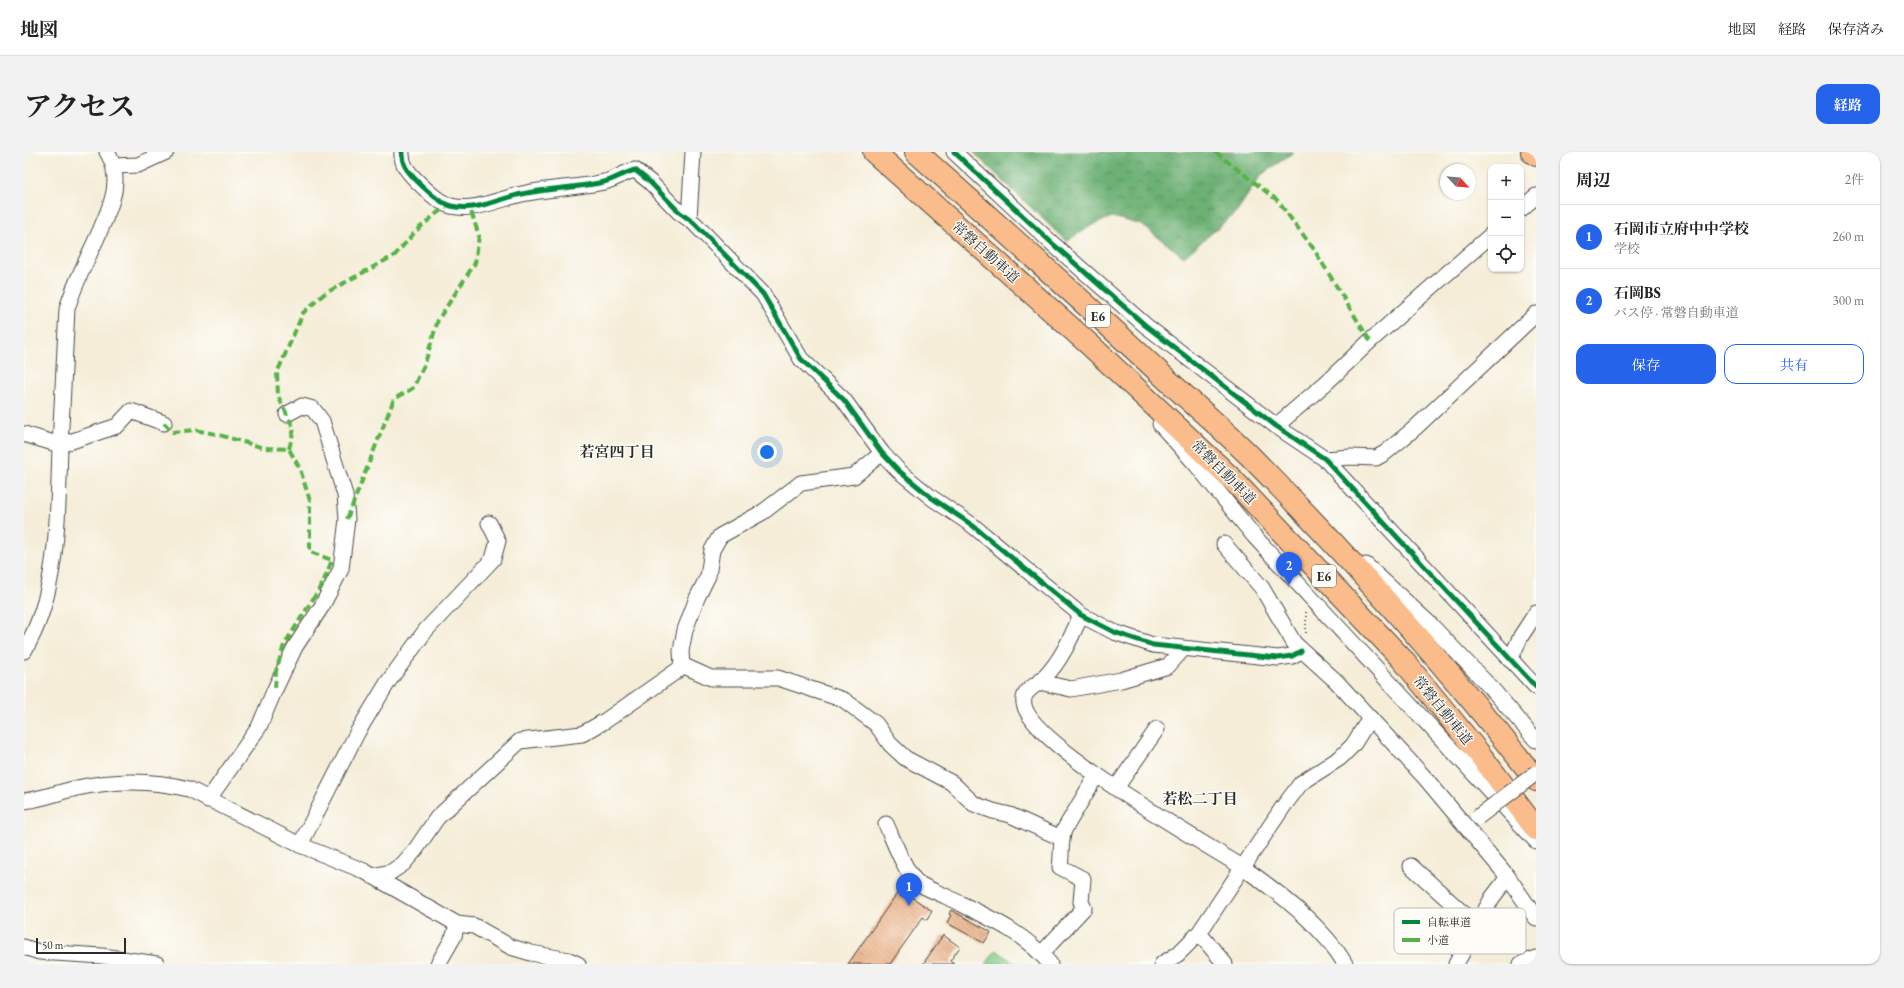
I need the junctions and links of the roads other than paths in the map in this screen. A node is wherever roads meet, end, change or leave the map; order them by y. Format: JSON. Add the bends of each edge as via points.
{"nodes":[{"id":1,"x":107,"y":152,"type":"edge"},
{"id":2,"x":166,"y":152,"type":"edge"},
{"id":3,"x":402,"y":152,"type":"edge"},
{"id":4,"x":693,"y":152,"type":"edge"},
{"id":5,"x":874,"y":152,"type":"edge"},
{"id":6,"x":916,"y":152,"type":"edge"},
{"id":7,"x":954,"y":152,"type":"edge"},
{"id":8,"x":1532,"y":152,"type":"edge"},
{"id":9,"x":1536,"y":155,"type":"edge"},
{"id":10,"x":114,"y":166,"type":"junction"},
{"id":11,"x":1536,"y":196,"type":"edge"},
{"id":12,"x":1524,"y":206,"type":"edge"},
{"id":13,"x":689,"y":219,"type":"junction"},
{"id":14,"x":1490,"y":236,"type":"edge"},
{"id":15,"x":1536,"y":314,"type":"edge"},
{"id":16,"x":1090,"y":345,"type":"junction"},
{"id":17,"x":287,"y":414,"type":"dead end"},
{"id":18,"x":164,"y":423,"type":"dead end"},
{"id":19,"x":1276,"y":426,"type":"junction"},
{"id":20,"x":24,"y":434,"type":"edge"},
{"id":21,"x":60,"y":445,"type":"junction"},
{"id":22,"x":882,"y":453,"type":"junction"},
{"id":23,"x":1325,"y":459,"type":"junction"},
{"id":24,"x":1276,"y":484,"type":"junction"},
{"id":25,"x":489,"y":523,"type":"dead end"},
{"id":26,"x":1224,"y":544,"type":"dead end"},
{"id":27,"x":1536,"y":613,"type":"edge"},
{"id":28,"x":1081,"y":615,"type":"junction"},
{"id":29,"x":1183,"y":649,"type":"junction"},
{"id":30,"x":1301,"y":650,"type":"junction"},
{"id":31,"x":24,"y":651,"type":"edge"},
{"id":32,"x":1510,"y":660,"type":"junction"},
{"id":33,"x":682,"y":665,"type":"junction"},
{"id":34,"x":1039,"y":682,"type":"junction"},
{"id":35,"x":1536,"y":687,"type":"edge"},
{"id":36,"x":1370,"y":718,"type":"junction"},
{"id":37,"x":1156,"y":728,"type":"dead end"},
{"id":38,"x":1536,"y":740,"type":"edge"},
{"id":39,"x":1536,"y":773,"type":"edge"},
{"id":40,"x":1096,"y":776,"type":"junction"},
{"id":41,"x":1536,"y":780,"type":"edge"},
{"id":42,"x":1116,"y":788,"type":"junction"},
{"id":43,"x":208,"y":800,"type":"junction"},
{"id":44,"x":24,"y":801,"type":"edge"},
{"id":45,"x":1472,"y":822,"type":"junction"},
{"id":46,"x":886,"y":824,"type":"dead end"},
{"id":47,"x":1536,"y":829,"type":"edge"},
{"id":48,"x":1061,"y":838,"type":"junction"},
{"id":49,"x":1536,"y":841,"type":"edge"},
{"id":50,"x":300,"y":844,"type":"junction"},
{"id":51,"x":1411,"y":866,"type":"dead end"},
{"id":52,"x":1242,"y":868,"type":"junction"},
{"id":53,"x":372,"y":876,"type":"junction"},
{"id":54,"x":1508,"y":877,"type":"junction"},
{"id":55,"x":1457,"y":908,"type":"edge"},
{"id":56,"x":1487,"y":908,"type":"edge"},
{"id":57,"x":1536,"y":918,"type":"edge"},
{"id":58,"x":457,"y":924,"type":"junction"},
{"id":59,"x":1199,"y":933,"type":"junction"},
{"id":60,"x":24,"y":947,"type":"edge"},
{"id":61,"x":1462,"y":954,"type":"edge"},
{"id":62,"x":1536,"y":958,"type":"edge"},
{"id":63,"x":1045,"y":959,"type":"edge"},
{"id":64,"x":156,"y":964,"type":"edge"},
{"id":65,"x":438,"y":964,"type":"edge"},
{"id":66,"x":578,"y":964,"type":"edge"},
{"id":67,"x":1162,"y":964,"type":"edge"},
{"id":68,"x":1225,"y":964,"type":"edge"},
{"id":69,"x":1345,"y":964,"type":"edge"},
{"id":70,"x":1456,"y":964,"type":"edge"},
{"id":71,"x":1521,"y":964,"type":"edge"}],
"edges":[{"from":1,"to":10,"type":"street"},
{"from":2,"to":10,"type":"street","via":[[138,165]]},
{"from":3,"to":13,"type":"street","via":[[409,173],[449,206],[478,207],[522,194],[606,182],[635,170]]},
{"from":4,"to":13,"type":"street"},
{"from":5,"to":16,"type":"highway","name":"常磐自動車道","number":"E6"},
{"from":6,"to":24,"type":"highway","name":"常磐自動車道","number":"E6","via":[[1109,325],[1250,456]]},
{"from":7,"to":19,"type":"street","via":[[1145,325]]},
{"from":8,"to":9,"type":"highway"},
{"from":10,"to":21,"type":"street","via":[[112,199],[74,286],[67,309]]},
{"from":11,"to":12,"type":"street"},
{"from":13,"to":22,"type":"street","via":[[763,294],[801,359],[844,400]]},
{"from":14,"to":19,"type":"street"},
{"from":15,"to":23,"type":"street","via":[[1385,453],[1376,458]]},
{"from":16,"to":47,"type":"highway","name":"常磐自動車道","number":"E6","via":[[1232,479],[1402,659],[1478,752]]},
{"from":16,"to":49,"type":"street","via":[[1194,462],[1254,536]]},
{"from":17,"to":43,"type":"street","via":[[302,406],[313,409],[322,421],[345,495],[347,519],[341,569],[322,606],[296,647],[259,727]]},
{"from":18,"to":21,"type":"street","via":[[130,411],[117,426]]},
{"from":19,"to":23,"type":"street"},
{"from":20,"to":21,"type":"street"},
{"from":21,"to":31,"type":"street","via":[[59,505],[52,567],[37,624]]},
{"from":22,"to":28,"type":"street","via":[[916,485],[972,525]]},
{"from":22,"to":33,"type":"street","via":[[854,476],[801,483],[763,512],[720,536],[712,550],[708,576],[685,630],[681,651]]},
{"from":23,"to":32,"type":"street"},
{"from":24,"to":38,"type":"street","via":[[1430,624]]},
{"from":24,"to":41,"type":"highway","name":"常磐自動車道","number":"E6","via":[[1423,642]]},
{"from":25,"to":50,"type":"street","via":[[498,541],[493,559],[426,630],[388,682],[357,733]]},
{"from":26,"to":30,"type":"street","via":[[1262,588],[1294,643]]},
{"from":27,"to":32,"type":"street"},
{"from":28,"to":29,"type":"street","via":[[1114,632],[1153,645]]},
{"from":28,"to":34,"type":"street","via":[[1061,656]]},
{"from":29,"to":30,"type":"street","via":[[1278,658],[1292,656]]},
{"from":29,"to":34,"type":"street","via":[[1168,666],[1114,682],[1071,689]]},
{"from":30,"to":36,"type":"street"},
{"from":32,"to":35,"type":"street"},
{"from":33,"to":48,"type":"street","via":[[711,678],[778,678],[844,700],[876,724],[890,744],[905,758],[952,783],[974,804],[1010,815]]},
{"from":33,"to":53,"type":"street","via":[[605,721],[582,734],[520,742],[437,818],[403,864],[391,872]]},
{"from":34,"to":40,"type":"street","via":[[1024,698],[1033,723]]},
{"from":36,"to":45,"type":"street"},
{"from":36,"to":52,"type":"street","via":[[1353,745],[1340,758],[1301,783]]},
{"from":37,"to":42,"type":"street"},
{"from":39,"to":45,"type":"street","bridge":true},
{"from":40,"to":42,"type":"street"},
{"from":40,"to":48,"type":"street"},
{"from":42,"to":52,"type":"street"},
{"from":43,"to":44,"type":"street","via":[[189,789],[170,784],[136,782],[98,784]]},
{"from":43,"to":50,"type":"street"},
{"from":45,"to":54,"type":"street"},
{"from":46,"to":63,"type":"street","via":[[904,863],[917,882],[1023,939]]},
{"from":48,"to":63,"type":"street","via":[[1060,867],[1082,879],[1081,902],[1084,908]]},
{"from":50,"to":53,"type":"street"},
{"from":51,"to":55,"type":"street"},
{"from":52,"to":59,"type":"street"},
{"from":52,"to":69,"type":"street","via":[[1294,908],[1321,933]]},
{"from":53,"to":58,"type":"street"},
{"from":54,"to":56,"type":"street"},
{"from":54,"to":57,"type":"street"},
{"from":58,"to":65,"type":"street","via":[[454,936]]},
{"from":58,"to":66,"type":"street","via":[[474,926],[511,947]]},
{"from":59,"to":67,"type":"street","via":[[1178,954]]},
{"from":59,"to":68,"type":"street"},
{"from":60,"to":64,"type":"street","via":[[39,952],[102,956]]},
{"from":61,"to":70,"type":"street"},
{"from":62,"to":71,"type":"street"}]}
